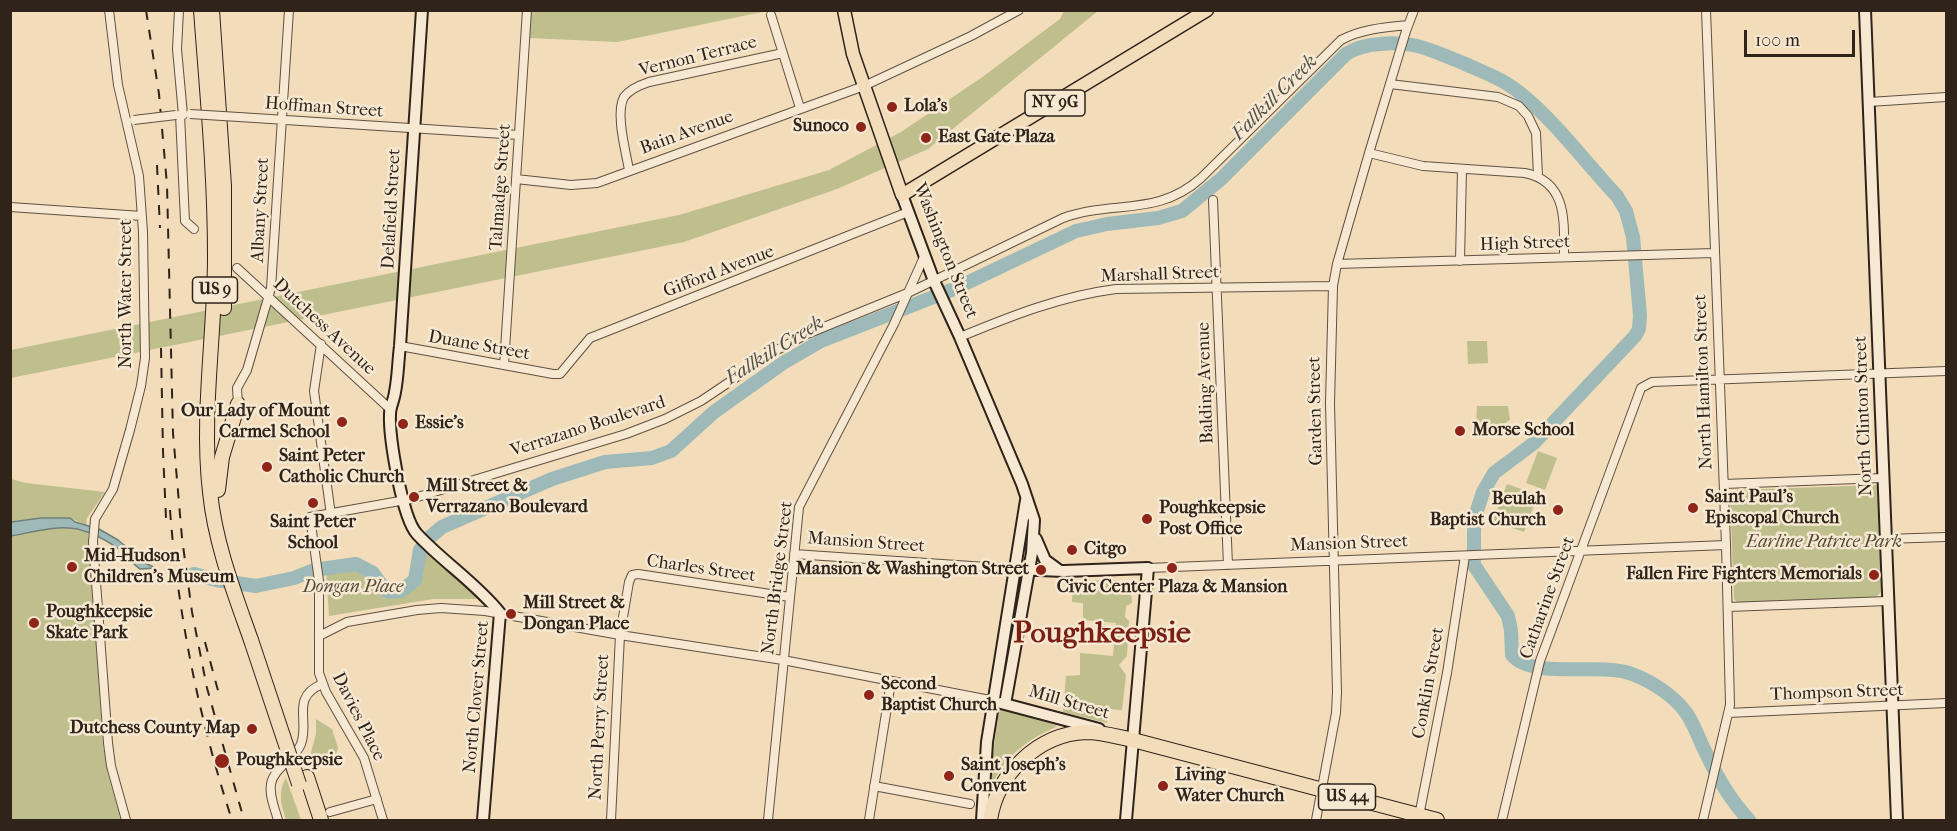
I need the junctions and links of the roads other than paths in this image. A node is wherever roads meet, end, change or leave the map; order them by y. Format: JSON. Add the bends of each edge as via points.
{"nodes":[{"id":1,"x":110,"y":10,"type":"edge"},
{"id":2,"x":179,"y":10,"type":"edge"},
{"id":3,"x":201,"y":10,"type":"edge"},
{"id":4,"x":212,"y":10,"type":"edge"},
{"id":5,"x":289,"y":10,"type":"edge"},
{"id":6,"x":422,"y":10,"type":"edge"},
{"id":7,"x":527,"y":10,"type":"edge"},
{"id":8,"x":844,"y":10,"type":"edge"},
{"id":9,"x":1019,"y":10,"type":"edge"},
{"id":10,"x":1207,"y":10,"type":"edge"},
{"id":11,"x":1414,"y":10,"type":"edge"},
{"id":12,"x":1706,"y":10,"type":"edge"},
{"id":13,"x":1865,"y":10,"type":"edge"},
{"id":14,"x":771,"y":15,"type":"dead end"},
{"id":15,"x":1408,"y":26,"type":"junction"},
{"id":16,"x":783,"y":53,"type":"junction"},
{"id":17,"x":1390,"y":84,"type":"junction"},
{"id":18,"x":864,"y":86,"type":"junction"},
{"id":19,"x":1947,"y":97,"type":"edge"},
{"id":20,"x":1869,"y":102,"type":"junction"},
{"id":21,"x":801,"y":108,"type":"junction"},
{"id":22,"x":182,"y":115,"type":"junction"},
{"id":23,"x":281,"y":119,"type":"junction"},
{"id":24,"x":130,"y":120,"type":"junction"},
{"id":25,"x":413,"y":129,"type":"junction"},
{"id":26,"x":519,"y":135,"type":"junction"},
{"id":27,"x":1369,"y":153,"type":"junction"},
{"id":28,"x":1462,"y":169,"type":"junction"},
{"id":29,"x":629,"y":170,"type":"junction"},
{"id":30,"x":1538,"y":176,"type":"junction"},
{"id":31,"x":516,"y":179,"type":"junction"},
{"id":32,"x":902,"y":195,"type":"junction"},
{"id":33,"x":1213,"y":200,"type":"dead end"},
{"id":34,"x":10,"y":207,"type":"edge"},
{"id":35,"x":908,"y":212,"type":"junction"},
{"id":36,"x":142,"y":216,"type":"junction"},
{"id":37,"x":194,"y":229,"type":"dead end"},
{"id":38,"x":1714,"y":253,"type":"junction"},
{"id":39,"x":924,"y":257,"type":"junction"},
{"id":40,"x":1564,"y":257,"type":"junction"},
{"id":41,"x":1460,"y":261,"type":"junction"},
{"id":42,"x":1337,"y":264,"type":"junction"},
{"id":43,"x":237,"y":268,"type":"dead end"},
{"id":44,"x":935,"y":283,"type":"junction"},
{"id":45,"x":1333,"y":286,"type":"junction"},
{"id":46,"x":1217,"y":288,"type":"junction"},
{"id":47,"x":910,"y":293,"type":"junction"},
{"id":48,"x":269,"y":296,"type":"junction"},
{"id":49,"x":960,"y":337,"type":"junction"},
{"id":50,"x":321,"y":344,"type":"junction"},
{"id":51,"x":400,"y":346,"type":"junction"},
{"id":52,"x":504,"y":365,"type":"junction"},
{"id":53,"x":1947,"y":371,"type":"edge"},
{"id":54,"x":1880,"y":373,"type":"junction"},
{"id":55,"x":553,"y":374,"type":"joint"},
{"id":56,"x":1719,"y":380,"type":"junction"},
{"id":57,"x":238,"y":404,"type":"joint"},
{"id":58,"x":390,"y":409,"type":"junction"},
{"id":59,"x":1883,"y":478,"type":"junction"},
{"id":60,"x":1724,"y":484,"type":"junction"},
{"id":61,"x":218,"y":490,"type":"junction"},
{"id":62,"x":1026,"y":499,"type":"junction"},
{"id":63,"x":403,"y":501,"type":"junction"},
{"id":64,"x":331,"y":515,"type":"junction"},
{"id":65,"x":1034,"y":524,"type":"junction"},
{"id":66,"x":1947,"y":537,"type":"edge"},
{"id":67,"x":1886,"y":539,"type":"junction"},
{"id":68,"x":1726,"y":545,"type":"junction"},
{"id":69,"x":1581,"y":551,"type":"junction"},
{"id":70,"x":794,"y":554,"type":"junction"},
{"id":71,"x":1466,"y":556,"type":"junction"},
{"id":72,"x":1333,"y":561,"type":"junction"},
{"id":73,"x":1228,"y":565,"type":"junction"},
{"id":74,"x":231,"y":567,"type":"junction"},
{"id":75,"x":1016,"y":568,"type":"junction"},
{"id":76,"x":1148,"y":568,"type":"junction"},
{"id":77,"x":1029,"y":570,"type":"junction"},
{"id":78,"x":1060,"y":571,"type":"junction"},
{"id":79,"x":790,"y":597,"type":"junction"},
{"id":80,"x":1888,"y":601,"type":"junction"},
{"id":81,"x":1728,"y":608,"type":"junction"},
{"id":82,"x":500,"y":613,"type":"junction"},
{"id":83,"x":620,"y":635,"type":"junction"},
{"id":84,"x":319,"y":636,"type":"junction"},
{"id":85,"x":783,"y":660,"type":"junction"},
{"id":86,"x":891,"y":682,"type":"junction"},
{"id":87,"x":322,"y":684,"type":"junction"},
{"id":88,"x":1000,"y":702,"type":"junction"},
{"id":89,"x":1947,"y":703,"type":"edge"},
{"id":90,"x":1892,"y":705,"type":"junction"},
{"id":91,"x":1728,"y":713,"type":"junction"},
{"id":92,"x":1118,"y":737,"type":"junction"},
{"id":93,"x":1133,"y":740,"type":"junction"},
{"id":94,"x":303,"y":781,"type":"junction"},
{"id":95,"x":874,"y":786,"type":"junction"},
{"id":96,"x":1322,"y":790,"type":"junction"},
{"id":97,"x":377,"y":799,"type":"junction"},
{"id":98,"x":970,"y":804,"type":"dead end"},
{"id":99,"x":326,"y":816,"type":"edge"},
{"id":100,"x":1419,"y":816,"type":"junction"},
{"id":101,"x":126,"y":820,"type":"edge"},
{"id":102,"x":278,"y":820,"type":"edge"},
{"id":103,"x":312,"y":820,"type":"edge"},
{"id":104,"x":383,"y":820,"type":"edge"},
{"id":105,"x":483,"y":820,"type":"edge"},
{"id":106,"x":610,"y":820,"type":"edge"},
{"id":107,"x":768,"y":820,"type":"edge"},
{"id":108,"x":869,"y":820,"type":"edge"},
{"id":109,"x":982,"y":820,"type":"edge"},
{"id":110,"x":990,"y":820,"type":"edge"},
{"id":111,"x":1126,"y":820,"type":"edge"},
{"id":112,"x":1316,"y":820,"type":"edge"},
{"id":113,"x":1437,"y":820,"type":"edge"},
{"id":114,"x":1502,"y":820,"type":"edge"},
{"id":115,"x":1703,"y":820,"type":"edge"},
{"id":116,"x":1897,"y":820,"type":"edge"}],
"edges":[{"from":1,"to":24,"type":"street","name":"North Water Street","via":[[118,85]]},
{"from":2,"to":22,"type":"street","via":[[177,49]]},
{"from":3,"to":74,"type":"highway","number":"US 9","via":[[215,245],[207,465],[214,518]]},
{"from":4,"to":61,"type":"highway","number":"US 9","via":[[225,234],[216,441]]},
{"from":5,"to":23,"type":"street","name":"Albany Street"},
{"from":6,"to":25,"type":"street","name":"Delafield Street"},
{"from":7,"to":26,"type":"street","name":"Talmadge Street"},
{"from":8,"to":18,"type":"main road","name":"Washington Street","via":[[849,42]]},
{"from":9,"to":18,"type":"street","name":"Bain Avenue"},
{"from":10,"to":32,"type":"main road","number":"NY 9G"},
{"from":11,"to":15,"type":"street","name":"Garden Street"},
{"from":12,"to":38,"type":"street","name":"North Hamilton Street"},
{"from":13,"to":20,"type":"street","name":"North Clinton Street"},
{"from":14,"to":16,"type":"street","name":"Vernon Terrace"},
{"from":15,"to":17,"type":"street","name":"Garden Street"},
{"from":15,"to":44,"type":"street","name":"Verrazano Boulevard","via":[[1372,30],[1341,40],[1183,193],[1154,203],[1072,214]]},
{"from":16,"to":21,"type":"street","name":"Vernon Terrace"},
{"from":16,"to":29,"type":"street","name":"Vernon Terrace","via":[[635,87],[625,96],[620,111]]},
{"from":17,"to":27,"type":"street","name":"Garden Street"},
{"from":17,"to":30,"type":"street","via":[[1498,97],[1520,106],[1536,133]]},
{"from":18,"to":21,"type":"street","name":"Bain Avenue"},
{"from":18,"to":32,"type":"main road","name":"Washington Street"},
{"from":19,"to":20,"type":"street"},
{"from":20,"to":54,"type":"street","name":"North Clinton Street"},
{"from":21,"to":29,"type":"street","name":"Bain Avenue"},
{"from":22,"to":23,"type":"street","name":"Hoffman Street","bridge":true},
{"from":22,"to":24,"type":"street","name":"Hoffman Street","bridge":true},
{"from":22,"to":37,"type":"street","via":[[185,221]]},
{"from":23,"to":25,"type":"street","name":"Hoffman Street"},
{"from":23,"to":48,"type":"street","name":"Albany Street"},
{"from":24,"to":36,"type":"street","name":"North Water Street"},
{"from":25,"to":26,"type":"street","name":"Hoffman Street"},
{"from":25,"to":51,"type":"street","name":"Delafield Street"},
{"from":26,"to":31,"type":"street","name":"Talmadge Street"},
{"from":27,"to":28,"type":"street","via":[[1423,166]]},
{"from":27,"to":42,"type":"street","name":"Garden Street"},
{"from":28,"to":30,"type":"street"},
{"from":28,"to":41,"type":"street"},
{"from":29,"to":31,"type":"street","name":"Bain Avenue","via":[[586,185]]},
{"from":30,"to":40,"type":"street","via":[[1558,198],[1563,214]]},
{"from":31,"to":52,"type":"street","name":"Talmadge Street"},
{"from":32,"to":35,"type":"street","name":"Washington Street"},
{"from":33,"to":46,"type":"street","name":"Balding Avenue"},
{"from":34,"to":36,"type":"street"},
{"from":35,"to":39,"type":"street","name":"Washington Street"},
{"from":35,"to":55,"type":"street","name":"Gifford Avenue","via":[[590,338],[560,374]]},
{"from":36,"to":101,"type":"street","name":"North Water Street","via":[[143,378],[114,484],[94,524],[93,542],[109,754]]},
{"from":38,"to":40,"type":"street","name":"High Street"},
{"from":38,"to":56,"type":"street","name":"North Hamilton Street"},
{"from":39,"to":44,"type":"street","name":"Washington Street"},
{"from":39,"to":47,"type":"street","name":"North Bridge Street"},
{"from":40,"to":41,"type":"street","name":"High Street"},
{"from":41,"to":42,"type":"street","name":"High Street"},
{"from":42,"to":45,"type":"street","name":"Garden Street"},
{"from":43,"to":48,"type":"street","name":"Dutchess Avenue"},
{"from":44,"to":47,"type":"street","name":"Verrazano Boulevard"},
{"from":44,"to":49,"type":"street","name":"Washington Street"},
{"from":45,"to":46,"type":"street","name":"Marshall Street"},
{"from":45,"to":72,"type":"street","name":"Garden Street","via":[[1330,372]]},
{"from":46,"to":49,"type":"street","name":"Marshall Street","via":[[1098,291],[1015,315]]},
{"from":46,"to":73,"type":"street","name":"Balding Avenue"},
{"from":47,"to":63,"type":"street","name":"Verrazano Boulevard","via":[[807,334],[665,419]]},
{"from":47,"to":70,"type":"street","name":"North Bridge Street","via":[[804,493]]},
{"from":48,"to":50,"type":"street","name":"Dutchess Avenue"},
{"from":48,"to":57,"type":"street","name":"Albany Street","via":[[247,370],[237,388]]},
{"from":49,"to":62,"type":"street","name":"Washington Street"},
{"from":50,"to":58,"type":"street","name":"Dutchess Avenue"},
{"from":50,"to":64,"type":"street","via":[[314,397]]},
{"from":51,"to":52,"type":"street","name":"Duane Street"},
{"from":51,"to":58,"type":"street","name":"Delafield Street"},
{"from":52,"to":55,"type":"street","name":"Duane Street"},
{"from":53,"to":54,"type":"street"},
{"from":54,"to":56,"type":"street"},
{"from":54,"to":59,"type":"street","name":"North Clinton Street"},
{"from":56,"to":60,"type":"street","name":"North Hamilton Street"},
{"from":56,"to":69,"type":"street","name":"Catharine Street","via":[[1652,382],[1640,390]]},
{"from":57,"to":61,"type":"highway","via":[[222,457]]},
{"from":58,"to":63,"type":"street","name":"Delafield Street"},
{"from":59,"to":60,"type":"street"},
{"from":59,"to":67,"type":"street","name":"North Clinton Street"},
{"from":60,"to":68,"type":"street","name":"North Hamilton Street"},
{"from":61,"to":74,"type":"highway","number":"US 9"},
{"from":62,"to":65,"type":"street","name":"Washington Street"},
{"from":62,"to":75,"type":"street","name":"Washington Street"},
{"from":63,"to":64,"type":"street"},
{"from":63,"to":82,"type":"street","name":"North Clover Street","via":[[406,517],[417,534]]},
{"from":64,"to":84,"type":"street","name":"Davies Place","via":[[310,517],[319,575]]},
{"from":65,"to":77,"type":"street","name":"Washington Street"},
{"from":65,"to":78,"type":"street","via":[[1042,555]]},
{"from":66,"to":67,"type":"street"},
{"from":67,"to":80,"type":"street","name":"North Clinton Street"},
{"from":68,"to":69,"type":"street","name":"Mansion Street"},
{"from":68,"to":81,"type":"street","name":"North Hamilton Street"},
{"from":69,"to":71,"type":"street","name":"Mansion Street"},
{"from":69,"to":114,"type":"street","name":"Catharine Street","via":[[1540,661]]},
{"from":70,"to":75,"type":"street","name":"Mansion Street"},
{"from":70,"to":79,"type":"street","name":"North Bridge Street"},
{"from":71,"to":72,"type":"street","name":"Mansion Street"},
{"from":71,"to":100,"type":"street","name":"Conklin Street"},
{"from":72,"to":73,"type":"street","name":"Mansion Street"},
{"from":72,"to":96,"type":"street","name":"Garden Street","via":[[1336,713]]},
{"from":73,"to":76,"type":"street","name":"Mansion Street"},
{"from":74,"to":94,"type":"highway","number":"US 9","bridge":true},
{"from":75,"to":77,"type":"street","name":"Mansion Street"},
{"from":75,"to":88,"type":"street","name":"Washington Street"},
{"from":76,"to":78,"type":"street","name":"Mansion Street"},
{"from":76,"to":93,"type":"street"},
{"from":77,"to":78,"type":"street","name":"Mansion Street"},
{"from":77,"to":88,"type":"street","name":"Washington Street"},
{"from":79,"to":83,"type":"street","name":"Charles Street","via":[[632,575]]},
{"from":79,"to":85,"type":"street","name":"North Bridge Street"},
{"from":80,"to":81,"type":"street"},
{"from":80,"to":90,"type":"street","name":"North Clinton Street"},
{"from":81,"to":91,"type":"street","name":"North Hamilton Street"},
{"from":82,"to":83,"type":"street","name":"Mill Street"},
{"from":82,"to":84,"type":"street","via":[[451,608],[417,610],[347,622]]},
{"from":82,"to":105,"type":"street","name":"North Clover Street"},
{"from":83,"to":85,"type":"street","name":"Mill Street"},
{"from":83,"to":106,"type":"street","name":"North Perry Street"},
{"from":84,"to":87,"type":"street","name":"Davies Place","via":[[318,669]]},
{"from":85,"to":86,"type":"street","name":"Mill Street"},
{"from":85,"to":107,"type":"street","name":"North Bridge Street"},
{"from":86,"to":88,"type":"street","name":"Mill Street"},
{"from":86,"to":95,"type":"street"},
{"from":87,"to":97,"type":"street","name":"Davies Place","via":[[364,758]]},
{"from":87,"to":102,"type":"street","via":[[304,698],[300,745],[272,781]]},
{"from":88,"to":92,"type":"street","name":"Mill Street"},
{"from":88,"to":109,"type":"street","via":[[984,766]]},
{"from":89,"to":90,"type":"street","name":"Thompson Street"},
{"from":90,"to":91,"type":"street","name":"Thompson Street"},
{"from":90,"to":116,"type":"street","name":"North Clinton Street"},
{"from":91,"to":115,"type":"street","name":"North Hamilton Street"},
{"from":92,"to":93,"type":"highway","name":"Mill Street","number":"US 44"},
{"from":92,"to":110,"type":"highway","number":"US 44","via":[[1078,733],[1034,750],[1002,785]]},
{"from":93,"to":96,"type":"highway","name":"Mill Street","number":"US 44"},
{"from":93,"to":111,"type":"street"},
{"from":94,"to":99,"type":"highway","number":"US 9"},
{"from":94,"to":103,"type":"highway","number":"US 9"},
{"from":95,"to":98,"type":"street"},
{"from":95,"to":108,"type":"street"},
{"from":96,"to":100,"type":"highway","name":"Mill Street","number":"US 44"},
{"from":96,"to":112,"type":"street","name":"Garden Street"},
{"from":97,"to":99,"type":"street"},
{"from":97,"to":104,"type":"street","name":"Davies Place"},
{"from":100,"to":113,"type":"highway","name":"Mill Street","number":"US 44"}]}
